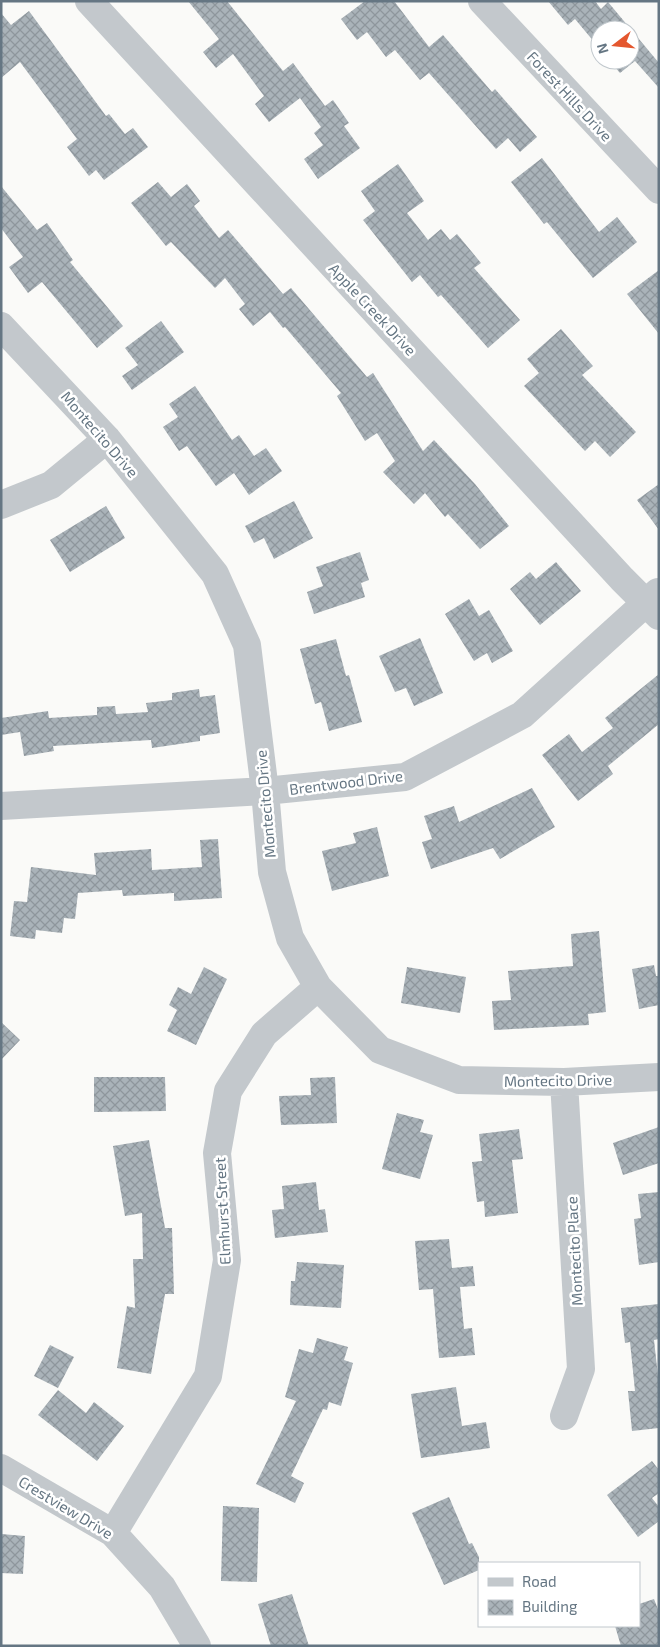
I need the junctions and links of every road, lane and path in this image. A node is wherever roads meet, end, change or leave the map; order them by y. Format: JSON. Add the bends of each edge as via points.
{"nodes":[{"id":1,"x":89,"y":1,"type":"edge"},
{"id":2,"x":482,"y":1,"type":"edge"},
{"id":3,"x":659,"y":190,"type":"edge"},
{"id":4,"x":1,"y":326,"type":"edge"},
{"id":5,"x":107,"y":439,"type":"junction"},
{"id":6,"x":1,"y":505,"type":"edge"},
{"id":7,"x":654,"y":604,"type":"edge"},
{"id":8,"x":266,"y":791,"type":"junction"},
{"id":9,"x":1,"y":806,"type":"edge"},
{"id":10,"x":318,"y":988,"type":"junction"},
{"id":11,"x":659,"y":1077,"type":"edge"},
{"id":12,"x":564,"y":1082,"type":"junction"},
{"id":13,"x":564,"y":1416,"type":"dead end"},
{"id":14,"x":1,"y":1468,"type":"edge"},
{"id":15,"x":113,"y":1533,"type":"junction"},
{"id":16,"x":197,"y":1646,"type":"edge"}],
"edges":[{"from":1,"to":7,"type":"street","name":"Apple Creek Drive"},
{"from":2,"to":3,"type":"street","name":"Forest Hills Drive"},
{"from":4,"to":5,"type":"street","name":"Montecito Drive"},
{"from":5,"to":6,"type":"street","via":[[52,485]]},
{"from":5,"to":8,"type":"street","name":"Montecito Drive","via":[[215,574],[247,645]]},
{"from":7,"to":8,"type":"street","name":"Brentwood Drive","via":[[522,715],[405,777]]},
{"from":8,"to":9,"type":"street","name":"Brentwood Drive"},
{"from":8,"to":10,"type":"street","name":"Montecito Drive","via":[[272,872],[290,938]]},
{"from":10,"to":12,"type":"street","name":"Montecito Drive","via":[[380,1050],[459,1080]]},
{"from":10,"to":15,"type":"street","name":"Elmhurst Street","via":[[264,1034],[228,1091],[217,1154],[227,1260],[208,1376]]},
{"from":11,"to":12,"type":"street","name":"Montecito Drive"},
{"from":12,"to":13,"type":"street","name":"Montecito Place","via":[[581,1369]]},
{"from":14,"to":15,"type":"street","name":"Crestview Drive"},
{"from":15,"to":16,"type":"street","name":"Crestview Drive","via":[[162,1587]]}]}
